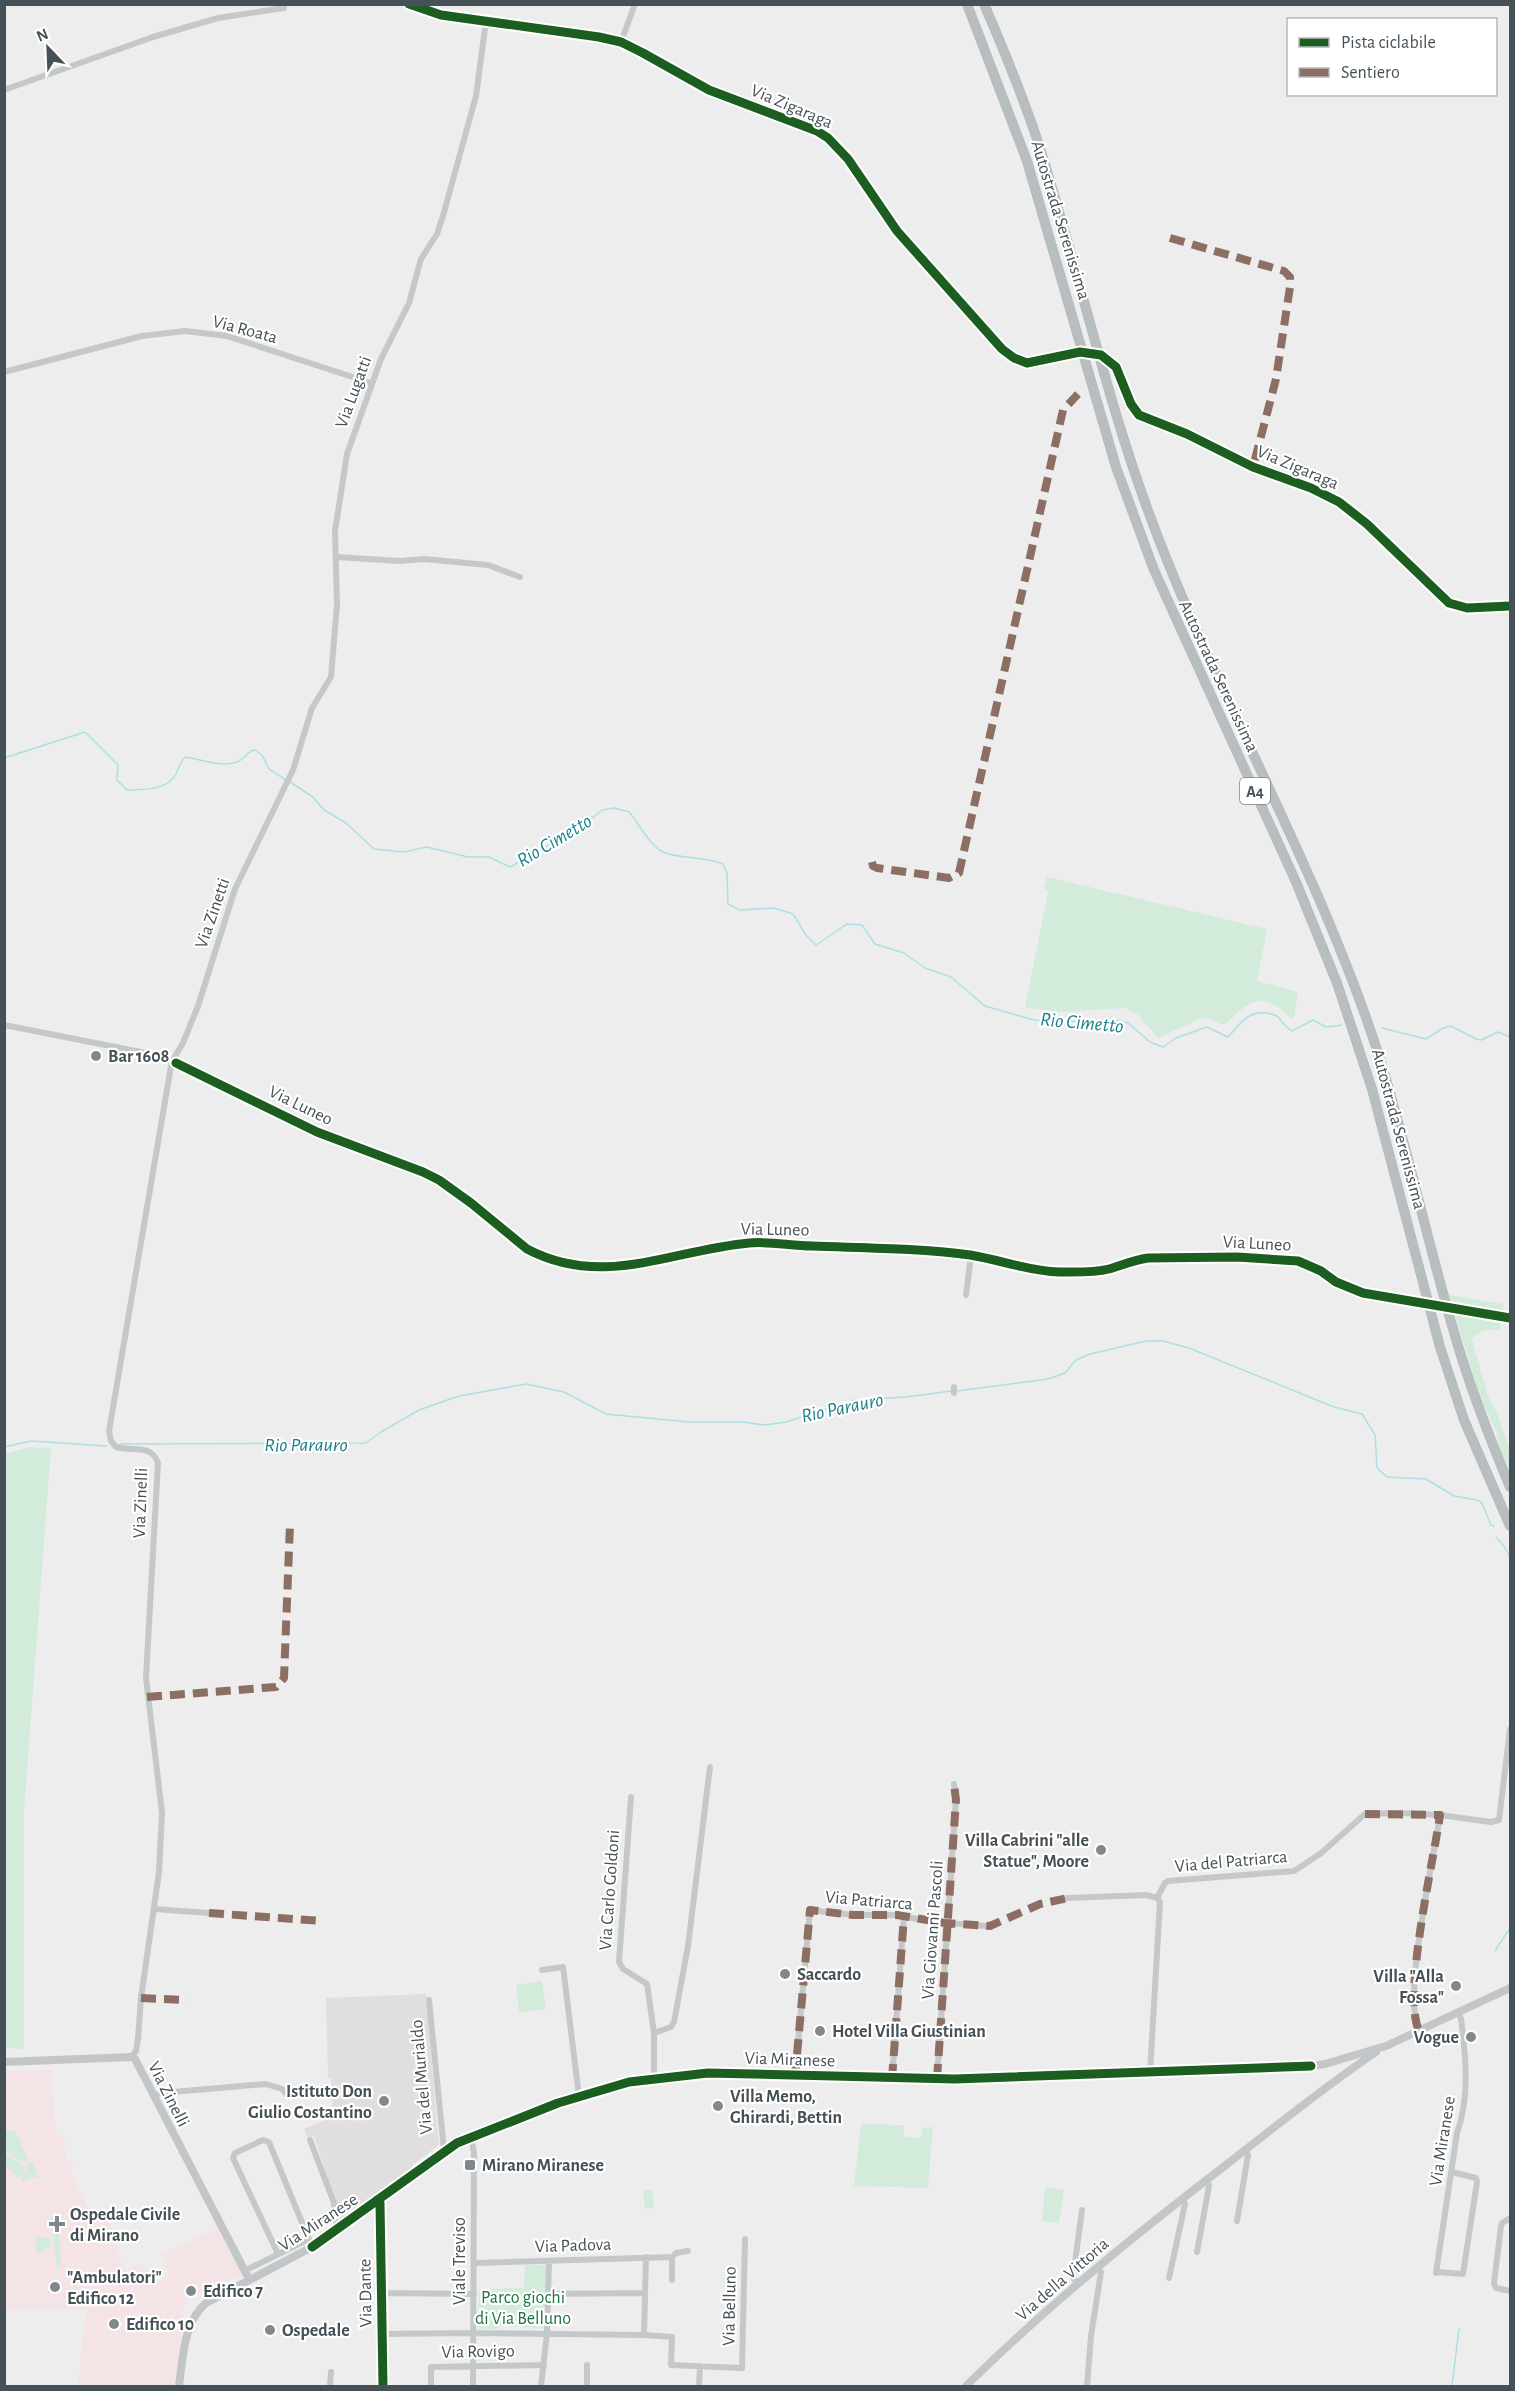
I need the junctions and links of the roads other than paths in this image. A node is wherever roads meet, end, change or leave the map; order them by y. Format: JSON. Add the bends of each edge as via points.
{"nodes":[{"id":1,"x":284,"y":4,"type":"edge"},
{"id":2,"x":410,"y":4,"type":"edge"},
{"id":3,"x":635,"y":4,"type":"edge"},
{"id":4,"x":967,"y":4,"type":"edge"},
{"id":5,"x":984,"y":4,"type":"edge"},
{"id":6,"x":486,"y":21,"type":"junction"},
{"id":7,"x":621,"y":42,"type":"junction"},
{"id":8,"x":4,"y":90,"type":"edge"},
{"id":9,"x":1075,"y":353,"type":"tunnel mouth"},
{"id":10,"x":1112,"y":362,"type":"tunnel mouth"},
{"id":11,"x":4,"y":372,"type":"edge"},
{"id":12,"x":371,"y":383,"type":"junction"},
{"id":13,"x":336,"y":557,"type":"junction"},
{"id":14,"x":520,"y":578,"type":"dead end"},
{"id":15,"x":1510,"y":606,"type":"edge"},
{"id":16,"x":288,"y":780,"type":"joint"},
{"id":17,"x":4,"y":1025,"type":"edge"},
{"id":18,"x":172,"y":1062,"type":"junction"},
{"id":19,"x":971,"y":1256,"type":"junction"},
{"id":20,"x":966,"y":1295,"type":"dead end"},
{"id":21,"x":1414,"y":1302,"type":"tunnel mouth"},
{"id":22,"x":1461,"y":1310,"type":"tunnel mouth"},
{"id":23,"x":1510,"y":1318,"type":"edge"},
{"id":24,"x":1510,"y":1487,"type":"edge"},
{"id":25,"x":1510,"y":1526,"type":"edge"},
{"id":26,"x":1510,"y":1729,"type":"edge"},
{"id":27,"x":710,"y":1767,"type":"dead end"},
{"id":28,"x":954,"y":1784,"type":"dead end"},
{"id":29,"x":631,"y":1797,"type":"dead end"},
{"id":30,"x":1440,"y":1815,"type":"junction"},
{"id":31,"x":1068,"y":1898,"type":"dead end"},
{"id":32,"x":1157,"y":1898,"type":"junction"},
{"id":33,"x":154,"y":1909,"type":"junction"},
{"id":34,"x":209,"y":1913,"type":"dead end"},
{"id":35,"x":904,"y":1916,"type":"junction"},
{"id":36,"x":949,"y":1923,"type":"junction"},
{"id":37,"x":984,"y":1926,"type":"dead end"},
{"id":38,"x":543,"y":1970,"type":"dead end"},
{"id":39,"x":1510,"y":1988,"type":"edge"},
{"id":40,"x":429,"y":2000,"type":"dead end"},
{"id":41,"x":1459,"y":2012,"type":"junction"},
{"id":42,"x":1419,"y":2031,"type":"junction"},
{"id":43,"x":654,"y":2033,"type":"junction"},
{"id":44,"x":1389,"y":2044,"type":"junction"},
{"id":45,"x":131,"y":2057,"type":"junction"},
{"id":46,"x":4,"y":2062,"type":"edge"},
{"id":47,"x":1334,"y":2065,"type":"junction"},
{"id":48,"x":1355,"y":2065,"type":"junction"},
{"id":49,"x":1311,"y":2067,"type":"junction"},
{"id":50,"x":1150,"y":2073,"type":"junction"},
{"id":51,"x":1340,"y":2076,"type":"junction"},
{"id":52,"x":795,"y":2077,"type":"junction"},
{"id":53,"x":654,"y":2078,"type":"junction"},
{"id":54,"x":892,"y":2079,"type":"junction"},
{"id":55,"x":937,"y":2079,"type":"junction"},
{"id":56,"x":286,"y":2094,"type":"dead end"},
{"id":57,"x":153,"y":2096,"type":"junction"},
{"id":58,"x":579,"y":2096,"type":"junction"},
{"id":59,"x":471,"y":2136,"type":"junction"},
{"id":60,"x":310,"y":2139,"type":"dead end"},
{"id":61,"x":444,"y":2150,"type":"junction"},
{"id":62,"x":1245,"y":2150,"type":"junction"},
{"id":63,"x":1452,"y":2172,"type":"junction"},
{"id":64,"x":1207,"y":2179,"type":"junction"},
{"id":65,"x":1182,"y":2199,"type":"junction"},
{"id":66,"x":377,"y":2200,"type":"junction"},
{"id":67,"x":1082,"y":2211,"type":"dead end"},
{"id":68,"x":1510,"y":2218,"type":"edge"},
{"id":69,"x":1237,"y":2221,"type":"dead end"},
{"id":70,"x":339,"y":2229,"type":"junction"},
{"id":71,"x":745,"y":2239,"type":"dead end"},
{"id":72,"x":311,"y":2243,"type":"junction"},
{"id":73,"x":688,"y":2251,"type":"dead end"},
{"id":74,"x":1197,"y":2253,"type":"dead end"},
{"id":75,"x":278,"y":2254,"type":"junction"},
{"id":76,"x":646,"y":2257,"type":"junction"},
{"id":77,"x":672,"y":2257,"type":"junction"},
{"id":78,"x":549,"y":2261,"type":"junction"},
{"id":79,"x":475,"y":2263,"type":"junction"},
{"id":80,"x":1098,"y":2266,"type":"junction"},
{"id":81,"x":244,"y":2271,"type":"junction"},
{"id":82,"x":1169,"y":2278,"type":"dead end"},
{"id":83,"x":249,"y":2279,"type":"junction"},
{"id":84,"x":672,"y":2280,"type":"dead end"},
{"id":85,"x":1078,"y":2284,"type":"junction"},
{"id":86,"x":1510,"y":2291,"type":"edge"},
{"id":87,"x":382,"y":2293,"type":"junction"},
{"id":88,"x":645,"y":2293,"type":"junction"},
{"id":89,"x":474,"y":2294,"type":"junction"},
{"id":90,"x":549,"y":2294,"type":"junction"},
{"id":91,"x":474,"y":2333,"type":"junction"},
{"id":92,"x":547,"y":2333,"type":"junction"},
{"id":93,"x":383,"y":2334,"type":"junction"},
{"id":94,"x":644,"y":2335,"type":"junction"},
{"id":95,"x":544,"y":2365,"type":"junction"},
{"id":96,"x":587,"y":2365,"type":"dead end"},
{"id":97,"x":473,"y":2366,"type":"junction"},
{"id":98,"x":700,"y":2366,"type":"junction"},
{"id":99,"x":331,"y":2372,"type":"dead end"},
{"id":100,"x":179,"y":2386,"type":"edge"},
{"id":101,"x":330,"y":2386,"type":"edge"},
{"id":102,"x":383,"y":2386,"type":"edge"},
{"id":103,"x":431,"y":2386,"type":"edge"},
{"id":104,"x":473,"y":2386,"type":"edge"},
{"id":105,"x":541,"y":2386,"type":"edge"},
{"id":106,"x":587,"y":2386,"type":"edge"},
{"id":107,"x":699,"y":2386,"type":"edge"},
{"id":108,"x":966,"y":2386,"type":"edge"},
{"id":109,"x":1086,"y":2386,"type":"edge"}],
"edges":[{"from":1,"to":8,"type":"street","via":[[284,8],[218,18],[153,37]]},
{"from":2,"to":6,"type":"street","name":"Via Zigaraga","via":[[441,15]]},
{"from":3,"to":7,"type":"street"},
{"from":4,"to":25,"type":"highway","name":"Autostrada Serenissima","number":"A4","via":[[1027,161],[1094,394],[1135,519],[1178,626],[1296,882],[1337,983],[1372,1089],[1440,1347],[1468,1430]]},
{"from":5,"to":24,"type":"highway","name":"Autostrada Serenissima","number":"A4","via":[[1039,145],[1108,387],[1154,526],[1219,679],[1308,869],[1357,992],[1395,1112],[1456,1341]]},
{"from":6,"to":7,"type":"street","name":"Via Zigaraga"},
{"from":6,"to":12,"type":"street","name":"Via Lugatti","via":[[476,96],[443,216],[437,234],[423,254],[409,303]]},
{"from":7,"to":9,"type":"street","name":"Via Zigaraga","via":[[709,90],[828,138],[848,159],[912,249],[1014,358],[1038,362]]},
{"from":10,"to":15,"type":"street","name":"Via Zigaraga","via":[[1139,416],[1339,502],[1449,603],[1467,608]]},
{"from":11,"to":12,"type":"street","name":"Via Roata","via":[[142,336],[185,332],[226,336]]},
{"from":12,"to":13,"type":"street","name":"Via Lugatti","via":[[347,454],[335,531]]},
{"from":13,"to":14,"type":"street","via":[[488,565]]},
{"from":13,"to":16,"type":"street","name":"Via Lugatti","via":[[332,673],[312,708]]},
{"from":16,"to":18,"type":"street","name":"Via Zinetti","via":[[235,890],[198,1006]]},
{"from":17,"to":18,"type":"street","name":"Via Luneo","via":[[146,1053]]},
{"from":18,"to":19,"type":"street","name":"Via Luneo","via":[[316,1132],[440,1180],[527,1249],[549,1258],[583,1265],[626,1267],[759,1242]]},
{"from":18,"to":33,"type":"street","name":"Via Zinelli","via":[[109,1431],[116,1447],[146,1449],[153,1452],[158,1463],[146,1678],[162,1813]]},
{"from":19,"to":20,"type":"street"},
{"from":19,"to":21,"type":"street","name":"Via Luneo","via":[[1026,1269],[1060,1272],[1107,1269],[1148,1258],[1282,1258],[1311,1265],[1351,1289]]},
{"from":22,"to":23,"type":"street"},
{"from":26,"to":30,"type":"street","name":"Via del Patriarca","via":[[1499,1820]]},
{"from":27,"to":43,"type":"street","via":[[688,1947],[674,2023]]},
{"from":28,"to":36,"type":"street","name":"Via Giovanni Pascoli"},
{"from":29,"to":43,"type":"street","name":"Via Carlo Goldoni","via":[[619,1962],[626,1972],[647,1984]]},
{"from":30,"to":32,"type":"street","name":"Via del Patriarca","via":[[1365,1814],[1320,1854],[1294,1871],[1168,1881]]},
{"from":30,"to":42,"type":"street","via":[[1416,1975],[1415,2015]]},
{"from":31,"to":32,"type":"street"},
{"from":32,"to":50,"type":"street","via":[[1161,1908]]},
{"from":33,"to":34,"type":"street"},
{"from":33,"to":45,"type":"street","name":"Via Zinelli","via":[[136,2051]]},
{"from":35,"to":36,"type":"street","name":"Via Patriarca"},
{"from":35,"to":52,"type":"street","name":"Via Patriarca","via":[[810,1910]]},
{"from":35,"to":54,"type":"street"},
{"from":36,"to":37,"type":"street","name":"Via Patriarca"},
{"from":36,"to":55,"type":"street","name":"Via Giovanni Pascoli"},
{"from":38,"to":58,"type":"street","via":[[563,1967]]},
{"from":39,"to":41,"type":"main road","name":"Via Miranese"},
{"from":40,"to":61,"type":"street","name":"Via del Murialdo"},
{"from":41,"to":42,"type":"main road","name":"Via Miranese"},
{"from":41,"to":63,"type":"street","name":"Via Miranese","via":[[1466,2074]]},
{"from":42,"to":44,"type":"main road","name":"Via Miranese"},
{"from":43,"to":53,"type":"street","name":"Via Carlo Goldoni"},
{"from":44,"to":48,"type":"main road","name":"Via Miranese"},
{"from":44,"to":49,"type":"main road","name":"Via Miranese"},
{"from":45,"to":46,"type":"main road"},
{"from":45,"to":57,"type":"main road","name":"Via Zinelli"},
{"from":47,"to":48,"type":"main road","name":"Via Miranese"},
{"from":47,"to":49,"type":"main road","name":"Via Miranese"},
{"from":47,"to":51,"type":"main road","via":[[1340,2069]]},
{"from":48,"to":51,"type":"main road","name":"Via Miranese"},
{"from":49,"to":50,"type":"main road","name":"Via Miranese"},
{"from":50,"to":55,"type":"main road","name":"Via Miranese"},
{"from":51,"to":62,"type":"main road","name":"Via della Vittoria"},
{"from":52,"to":53,"type":"main road","name":"Via Miranese","via":[[708,2073]]},
{"from":52,"to":54,"type":"main road","name":"Via Miranese"},
{"from":53,"to":58,"type":"main road","name":"Via Miranese"},
{"from":54,"to":55,"type":"main road","name":"Via Miranese"},
{"from":56,"to":57,"type":"street","via":[[266,2084]]},
{"from":57,"to":81,"type":"main road","name":"Via Zinelli"},
{"from":58,"to":59,"type":"main road","name":"Via Miranese"},
{"from":59,"to":61,"type":"main road","name":"Via Miranese"},
{"from":59,"to":79,"type":"street","name":"Viale Treviso"},
{"from":60,"to":70,"type":"street","via":[[334,2203]]},
{"from":61,"to":66,"type":"main road","name":"Via Miranese"},
{"from":62,"to":64,"type":"main road","name":"Via della Vittoria"},
{"from":62,"to":69,"type":"street","via":[[1248,2155]]},
{"from":63,"to":63,"type":"street","name":"Via Miranese","via":[[1436,2273],[1463,2274],[1477,2182],[1476,2178]]},
{"from":64,"to":65,"type":"main road","name":"Via della Vittoria"},
{"from":64,"to":74,"type":"street"},
{"from":65,"to":80,"type":"main road","name":"Via della Vittoria"},
{"from":65,"to":82,"type":"street","via":[[1185,2204]]},
{"from":66,"to":70,"type":"main road","name":"Via Miranese"},
{"from":66,"to":87,"type":"street","name":"Via Dante"},
{"from":67,"to":85,"type":"street","via":[[1073,2277]]},
{"from":68,"to":86,"type":"street","via":[[1501,2226],[1494,2283],[1496,2288]]},
{"from":70,"to":72,"type":"main road","name":"Via Miranese"},
{"from":71,"to":98,"type":"street","name":"Via Belluno","via":[[742,2368]]},
{"from":72,"to":75,"type":"street","name":"Via Miranese"},
{"from":72,"to":75,"type":"street","via":[[269,2142],[263,2140],[233,2155]]},
{"from":72,"to":83,"type":"main road","name":"Via Miranese"},
{"from":73,"to":77,"type":"street","name":"Via Padova"},
{"from":75,"to":81,"type":"street","name":"Via Miranese"},
{"from":76,"to":77,"type":"street","name":"Via Padova"},
{"from":76,"to":78,"type":"street","name":"Via Padova"},
{"from":76,"to":88,"type":"street"},
{"from":77,"to":84,"type":"street"},
{"from":78,"to":79,"type":"street","name":"Via Padova"},
{"from":78,"to":90,"type":"street"},
{"from":79,"to":89,"type":"street","name":"Viale Treviso"},
{"from":80,"to":85,"type":"main road","name":"Via della Vittoria"},
{"from":80,"to":109,"type":"street","via":[[1101,2272]]},
{"from":81,"to":83,"type":"main road","name":"Via Zinelli"},
{"from":83,"to":100,"type":"main road","name":"Via Miranese","via":[[206,2303],[196,2313],[186,2341]]},
{"from":85,"to":108,"type":"main road","name":"Via della Vittoria"},
{"from":87,"to":89,"type":"street"},
{"from":87,"to":93,"type":"street","name":"Via Dante"},
{"from":88,"to":90,"type":"street"},
{"from":88,"to":94,"type":"street"},
{"from":89,"to":91,"type":"street","name":"Viale Treviso"},
{"from":90,"to":92,"type":"street"},
{"from":91,"to":92,"type":"street","name":"Via Belluno"},
{"from":91,"to":93,"type":"street","name":"Via Belluno"},
{"from":91,"to":97,"type":"street","name":"Viale Treviso"},
{"from":92,"to":94,"type":"street","name":"Via Belluno"},
{"from":92,"to":95,"type":"street"},
{"from":93,"to":102,"type":"street","name":"Via Dante"},
{"from":94,"to":98,"type":"street","name":"Via Belluno","via":[[672,2337],[671,2365]]},
{"from":95,"to":97,"type":"street","name":"Via Rovigo"},
{"from":95,"to":105,"type":"street"},
{"from":96,"to":106,"type":"street"},
{"from":97,"to":103,"type":"street","name":"Via Rovigo","via":[[431,2367]]},
{"from":97,"to":104,"type":"street","name":"Viale Treviso"},
{"from":98,"to":107,"type":"street"},
{"from":99,"to":101,"type":"street"}]}
